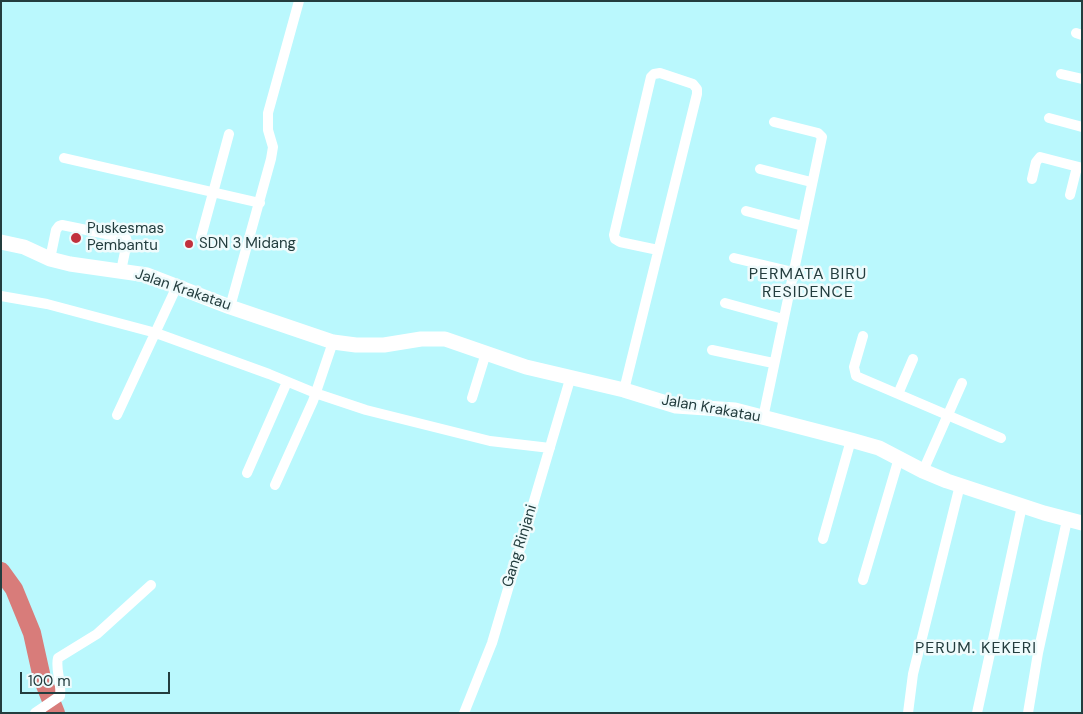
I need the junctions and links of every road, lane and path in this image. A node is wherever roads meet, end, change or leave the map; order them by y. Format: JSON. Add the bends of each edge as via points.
{"nodes":[{"id":1,"x":299,"y":1,"type":"edge"},
{"id":2,"x":1061,"y":74,"type":"dead end"},
{"id":3,"x":1082,"y":79,"type":"edge"},
{"id":4,"x":1049,"y":118,"type":"dead end"},
{"id":5,"x":774,"y":122,"type":"dead end"},
{"id":6,"x":1082,"y":126,"type":"edge"},
{"id":7,"x":229,"y":134,"type":"dead end"},
{"id":8,"x":64,"y":158,"type":"dead end"},
{"id":9,"x":1079,"y":167,"type":"edge"},
{"id":10,"x":760,"y":169,"type":"dead end"},
{"id":11,"x":1032,"y":179,"type":"dead end"},
{"id":12,"x":812,"y":182,"type":"junction"},
{"id":13,"x":213,"y":194,"type":"junction"},
{"id":14,"x":1070,"y":195,"type":"dead end"},
{"id":15,"x":260,"y":203,"type":"junction"},
{"id":16,"x":746,"y":211,"type":"dead end"},
{"id":17,"x":803,"y":226,"type":"junction"},
{"id":18,"x":201,"y":237,"type":"dead end"},
{"id":19,"x":1,"y":242,"type":"edge"},
{"id":20,"x":658,"y":250,"type":"junction"},
{"id":21,"x":50,"y":258,"type":"junction"},
{"id":22,"x":734,"y":258,"type":"dead end"},
{"id":23,"x":122,"y":271,"type":"junction"},
{"id":24,"x":793,"y":272,"type":"junction"},
{"id":25,"x":177,"y":286,"type":"junction"},
{"id":26,"x":1,"y":296,"type":"edge"},
{"id":27,"x":725,"y":303,"type":"dead end"},
{"id":28,"x":230,"y":307,"type":"junction"},
{"id":29,"x":784,"y":319,"type":"junction"},
{"id":30,"x":156,"y":333,"type":"junction"},
{"id":31,"x":863,"y":336,"type":"dead end"},
{"id":32,"x":333,"y":342,"type":"junction"},
{"id":33,"x":712,"y":350,"type":"dead end"},
{"id":34,"x":486,"y":353,"type":"junction"},
{"id":35,"x":914,"y":360,"type":"dead end"},
{"id":36,"x":773,"y":363,"type":"junction"},
{"id":37,"x":570,"y":376,"type":"junction"},
{"id":38,"x":287,"y":382,"type":"junction"},
{"id":39,"x":962,"y":383,"type":"dead end"},
{"id":40,"x":624,"y":390,"type":"junction"},
{"id":41,"x":315,"y":393,"type":"junction"},
{"id":42,"x":898,"y":394,"type":"junction"},
{"id":43,"x":472,"y":398,"type":"dead end"},
{"id":44,"x":948,"y":414,"type":"junction"},
{"id":45,"x":117,"y":415,"type":"dead end"},
{"id":46,"x":763,"y":418,"type":"junction"},
{"id":47,"x":1000,"y":438,"type":"dead end"},
{"id":48,"x":851,"y":440,"type":"junction"},
{"id":49,"x":550,"y":448,"type":"junction"},
{"id":50,"x":899,"y":458,"type":"junction"},
{"id":51,"x":922,"y":471,"type":"junction"},
{"id":52,"x":248,"y":473,"type":"dead end"},
{"id":53,"x":276,"y":485,"type":"dead end"},
{"id":54,"x":960,"y":485,"type":"junction"},
{"id":55,"x":1022,"y":506,"type":"junction"},
{"id":56,"x":1074,"y":521,"type":"edge"},
{"id":57,"x":823,"y":540,"type":"dead end"},
{"id":58,"x":863,"y":580,"type":"dead end"},
{"id":59,"x":151,"y":585,"type":"dead end"},
{"id":60,"x":39,"y":710,"type":"edge"},
{"id":61,"x":464,"y":713,"type":"edge"},
{"id":62,"x":908,"y":713,"type":"edge"},
{"id":63,"x":977,"y":713,"type":"edge"},
{"id":64,"x":1028,"y":713,"type":"edge"}],
"edges":[{"from":1,"to":15,"type":"street","via":[[268,113],[273,150]]},
{"from":2,"to":3,"type":"street"},
{"from":4,"to":6,"type":"street"},
{"from":5,"to":12,"type":"street","via":[[821,135]]},
{"from":7,"to":13,"type":"street"},
{"from":8,"to":13,"type":"street"},
{"from":9,"to":11,"type":"street","via":[[1040,157]]},
{"from":9,"to":14,"type":"street"},
{"from":10,"to":12,"type":"street"},
{"from":12,"to":17,"type":"street"},
{"from":13,"to":15,"type":"street"},
{"from":13,"to":18,"type":"street"},
{"from":15,"to":28,"type":"street"},
{"from":16,"to":17,"type":"street"},
{"from":17,"to":24,"type":"street"},
{"from":19,"to":21,"type":"street","name":"Jalan Krakatau","via":[[24,246]]},
{"from":20,"to":20,"type":"street","via":[[697,94],[693,84],[660,73],[651,77],[614,235],[620,242]]},
{"from":20,"to":40,"type":"street"},
{"from":21,"to":23,"type":"street","name":"Jalan Krakatau"},
{"from":21,"to":23,"type":"street","via":[[57,227],[62,225],[126,238]]},
{"from":22,"to":24,"type":"street"},
{"from":23,"to":25,"type":"street","name":"Jalan Krakatau","via":[[139,273]]},
{"from":24,"to":29,"type":"street"},
{"from":25,"to":28,"type":"street","name":"Jalan Krakatau"},
{"from":25,"to":30,"type":"street"},
{"from":26,"to":30,"type":"street","via":[[47,304]]},
{"from":27,"to":29,"type":"street"},
{"from":28,"to":32,"type":"street","name":"Jalan Krakatau"},
{"from":29,"to":36,"type":"street"},
{"from":30,"to":38,"type":"street"},
{"from":30,"to":45,"type":"street"},
{"from":31,"to":42,"type":"street","via":[[854,368],[856,376]]},
{"from":32,"to":34,"type":"street","name":"Jalan Krakatau","via":[[384,345],[445,339]]},
{"from":32,"to":41,"type":"street"},
{"from":33,"to":36,"type":"street"},
{"from":34,"to":37,"type":"street","name":"Jalan Krakatau","via":[[526,367]]},
{"from":34,"to":43,"type":"street"},
{"from":35,"to":42,"type":"street"},
{"from":36,"to":46,"type":"street"},
{"from":37,"to":40,"type":"street","name":"Jalan Krakatau"},
{"from":37,"to":49,"type":"street","name":"Gang Rinjani"},
{"from":38,"to":41,"type":"street"},
{"from":38,"to":52,"type":"street"},
{"from":39,"to":44,"type":"street"},
{"from":40,"to":46,"type":"street","name":"Jalan Krakatau","via":[[676,406],[735,410]]},
{"from":41,"to":49,"type":"street","via":[[366,410],[482,440]]},
{"from":41,"to":53,"type":"street"},
{"from":42,"to":44,"type":"street"},
{"from":44,"to":47,"type":"street"},
{"from":44,"to":51,"type":"street"},
{"from":46,"to":48,"type":"street","name":"Jalan Krakatau"},
{"from":48,"to":50,"type":"street","name":"Jalan Krakatau"},
{"from":48,"to":57,"type":"street"},
{"from":49,"to":61,"type":"street","name":"Gang Rinjani","via":[[492,643]]},
{"from":50,"to":51,"type":"street","name":"Jalan Krakatau"},
{"from":50,"to":58,"type":"street"},
{"from":51,"to":54,"type":"street","name":"Jalan Krakatau"},
{"from":54,"to":55,"type":"street","name":"Jalan Krakatau"},
{"from":54,"to":62,"type":"street","via":[[915,666]]},
{"from":55,"to":56,"type":"street","name":"Jalan Krakatau"},
{"from":55,"to":63,"type":"street"},
{"from":56,"to":64,"type":"street","via":[[1038,653]]},
{"from":59,"to":60,"type":"street","via":[[97,634],[58,658],[60,696]]}]}
